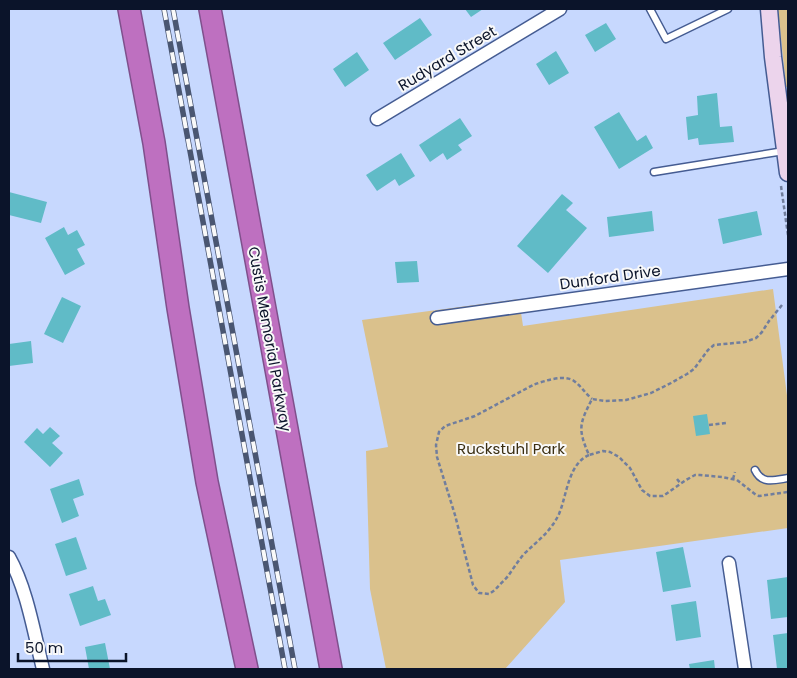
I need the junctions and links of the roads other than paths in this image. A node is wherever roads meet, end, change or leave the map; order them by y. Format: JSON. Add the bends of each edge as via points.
{"nodes":[{"id":1,"x":129,"y":9,"type":"edge"},
{"id":2,"x":210,"y":9,"type":"edge"},
{"id":3,"x":560,"y":9,"type":"edge"},
{"id":4,"x":650,"y":9,"type":"edge"},
{"id":5,"x":728,"y":9,"type":"edge"},
{"id":6,"x":768,"y":9,"type":"edge"},
{"id":7,"x":377,"y":119,"type":"dead end"},
{"id":8,"x":785,"y":151,"type":"junction"},
{"id":9,"x":654,"y":172,"type":"dead end"},
{"id":10,"x":788,"y":173,"type":"edge"},
{"id":11,"x":788,"y":269,"type":"edge"},
{"id":12,"x":437,"y":318,"type":"dead end"},
{"id":13,"x":755,"y":470,"type":"dead end"},
{"id":14,"x":788,"y":478,"type":"edge"},
{"id":15,"x":9,"y":558,"type":"edge"},
{"id":16,"x":729,"y":564,"type":"dead end"},
{"id":17,"x":43,"y":669,"type":"edge"},
{"id":18,"x":247,"y":669,"type":"edge"},
{"id":19,"x":331,"y":669,"type":"edge"},
{"id":20,"x":745,"y":669,"type":"edge"}],
"edges":[{"from":1,"to":18,"type":"highway","via":[[154,143],[207,482]]},
{"from":2,"to":19,"type":"highway","name":"Custis Memorial Parkway"},
{"from":3,"to":7,"type":"street","name":"Rudyard Street"},
{"from":4,"to":5,"type":"lane","via":[[666,39]]},
{"from":6,"to":8,"type":"main road"},
{"from":8,"to":9,"type":"lane"},
{"from":8,"to":10,"type":"main road"},
{"from":11,"to":12,"type":"street","name":"Dunford Drive"},
{"from":13,"to":14,"type":"lane","via":[[758,476],[772,481]]},
{"from":15,"to":17,"type":"street","via":[[22,584]]},
{"from":16,"to":20,"type":"street"}]}
